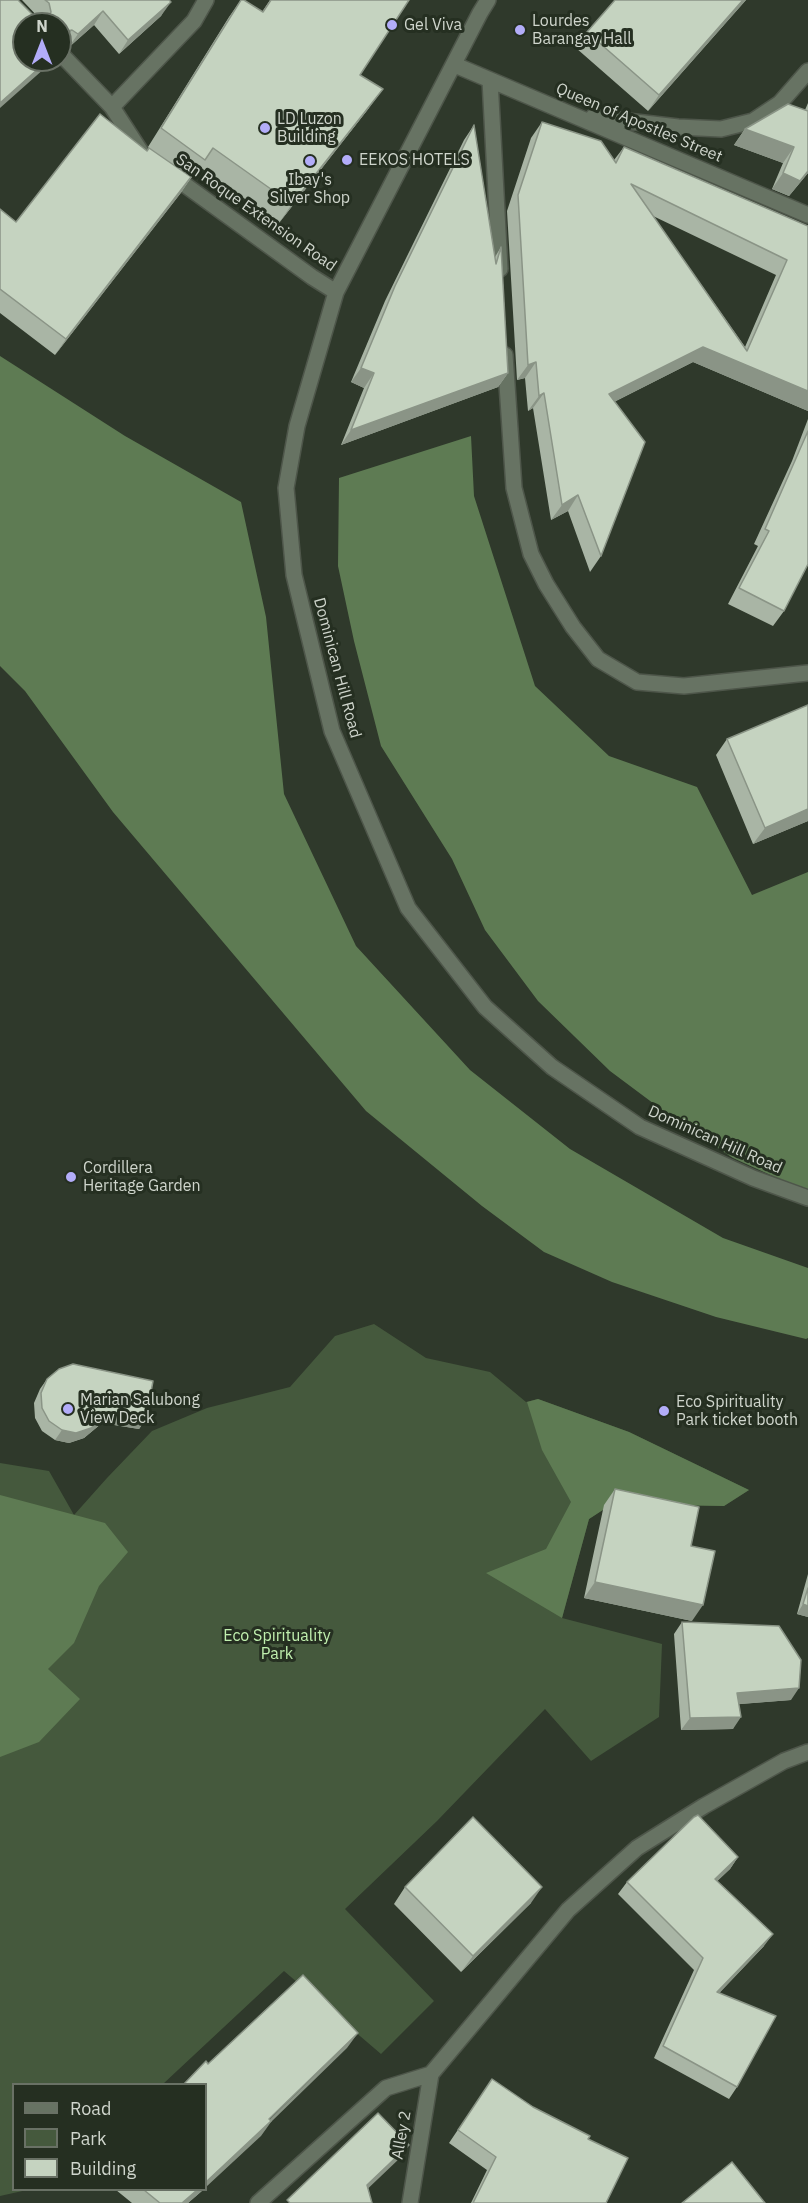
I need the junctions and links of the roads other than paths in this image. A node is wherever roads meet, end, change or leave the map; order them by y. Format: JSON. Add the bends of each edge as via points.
{"nodes":[{"id":1,"x":206,"y":0,"type":"edge"},
{"id":2,"x":488,"y":0,"type":"edge"},
{"id":3,"x":72,"y":65,"type":"edge"},
{"id":4,"x":455,"y":65,"type":"junction"},
{"id":5,"x":808,"y":71,"type":"edge"},
{"id":6,"x":490,"y":80,"type":"junction"},
{"id":7,"x":112,"y":107,"type":"junction"},
{"id":8,"x":577,"y":116,"type":"junction"},
{"id":9,"x":808,"y":215,"type":"edge"},
{"id":10,"x":501,"y":283,"type":"edge"},
{"id":11,"x":336,"y":292,"type":"junction"},
{"id":12,"x":504,"y":342,"type":"edge"},
{"id":13,"x":808,"y":674,"type":"edge"},
{"id":14,"x":808,"y":1198,"type":"edge"},
{"id":15,"x":808,"y":1752,"type":"edge"},
{"id":16,"x":431,"y":2074,"type":"junction"},
{"id":17,"x":258,"y":2203,"type":"edge"},
{"id":18,"x":410,"y":2203,"type":"edge"}],
"edges":[{"from":1,"to":7,"type":"street","via":[[194,21]]},
{"from":2,"to":4,"type":"street","name":"Dominican Hill Road"},
{"from":3,"to":7,"type":"street","name":"San Roque Extension Road"},
{"from":4,"to":6,"type":"street","name":"Queen of Apostles Street"},
{"from":4,"to":11,"type":"street","name":"Dominican Hill Road"},
{"from":5,"to":8,"type":"street","via":[[780,103],[753,121],[721,129]]},
{"from":6,"to":8,"type":"street","name":"Queen of Apostles Street"},
{"from":6,"to":10,"type":"street"},
{"from":7,"to":11,"type":"street","name":"San Roque Extension Road","via":[[141,154]]},
{"from":8,"to":9,"type":"street","name":"Queen of Apostles Street"},
{"from":11,"to":14,"type":"street","name":"Dominican Hill Road","via":[[297,426],[286,488],[294,575],[332,731],[408,908],[485,1006],[552,1066],[640,1127]]},
{"from":12,"to":13,"type":"street","via":[[514,488],[531,554],[573,627],[598,659],[637,682],[684,686]]},
{"from":15,"to":16,"type":"street","via":[[784,1761],[637,1848],[568,1910]]},
{"from":16,"to":17,"type":"street","via":[[386,2088]]},
{"from":16,"to":18,"type":"street","name":"Alley 2"}]}
